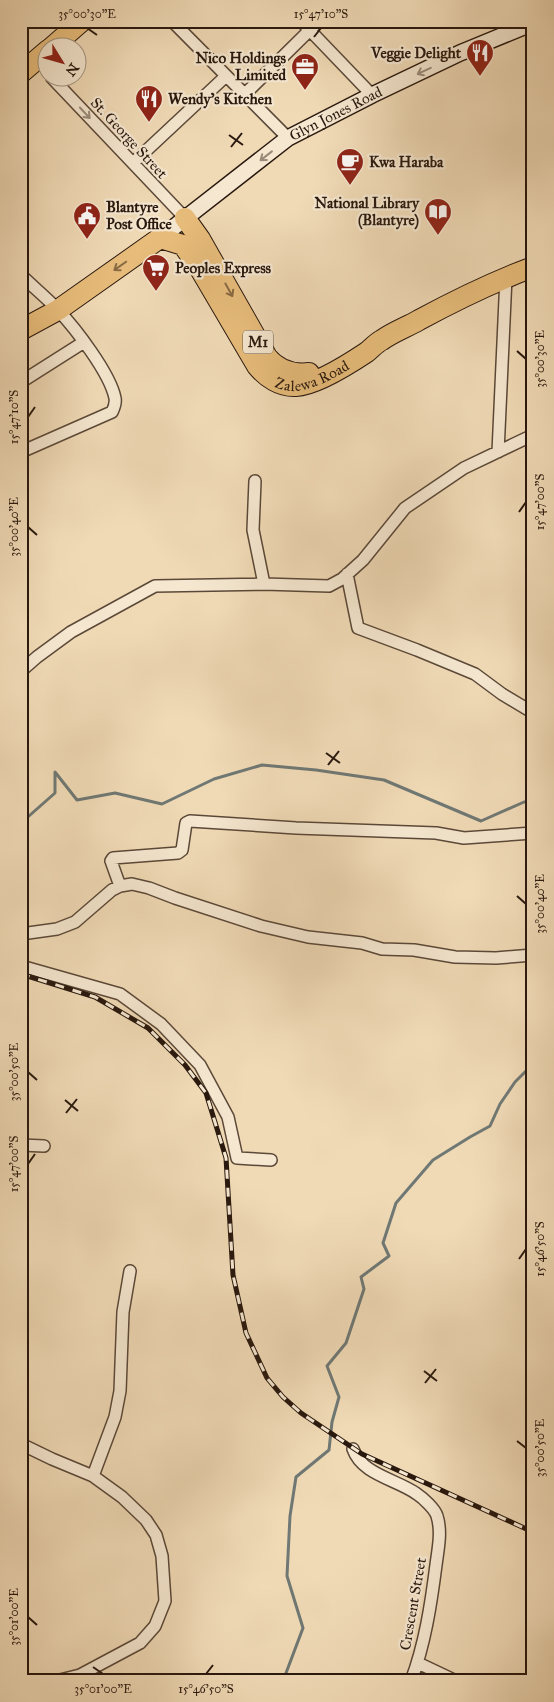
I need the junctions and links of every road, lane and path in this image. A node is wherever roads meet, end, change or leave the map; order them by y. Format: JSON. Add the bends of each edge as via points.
{"nodes":[{"id":1,"x":82,"y":21,"type":"edge"},
{"id":2,"x":172,"y":21,"type":"edge"},
{"id":3,"x":301,"y":21,"type":"edge"},
{"id":4,"x":319,"y":21,"type":"edge"},
{"id":5,"x":532,"y":23,"type":"edge"},
{"id":6,"x":310,"y":30,"type":"junction"},
{"id":7,"x":62,"y":38,"type":"edge"},
{"id":8,"x":226,"y":76,"type":"junction"},
{"id":9,"x":62,"y":88,"type":"edge"},
{"id":10,"x":245,"y":94,"type":"junction"},
{"id":11,"x":372,"y":95,"type":"junction"},
{"id":12,"x":288,"y":138,"type":"junction"},
{"id":13,"x":133,"y":163,"type":"junction"},
{"id":14,"x":185,"y":218,"type":"junction"},
{"id":15,"x":160,"y":238,"type":"junction"},
{"id":16,"x":533,"y":267,"type":"edge"},
{"id":17,"x":21,"y":275,"type":"edge"},
{"id":18,"x":506,"y":277,"type":"junction"},
{"id":19,"x":58,"y":310,"type":"junction"},
{"id":20,"x":21,"y":330,"type":"edge"},
{"id":21,"x":381,"y":340,"type":"junction"},
{"id":22,"x":84,"y":342,"type":"junction"},
{"id":23,"x":21,"y":382,"type":"edge"},
{"id":24,"x":533,"y":435,"type":"edge"},
{"id":25,"x":21,"y":452,"type":"edge"},
{"id":26,"x":498,"y":452,"type":"junction"},
{"id":27,"x":255,"y":481,"type":"dead end"},
{"id":28,"x":347,"y":574,"type":"junction"},
{"id":29,"x":264,"y":584,"type":"junction"},
{"id":30,"x":21,"y":670,"type":"edge"},
{"id":31,"x":533,"y":711,"type":"edge"},
{"id":32,"x":533,"y":833,"type":"edge"},
{"id":33,"x":120,"y":886,"type":"junction"},
{"id":34,"x":21,"y":934,"type":"edge"},
{"id":35,"x":533,"y":955,"type":"edge"},
{"id":36,"x":21,"y":966,"type":"edge"},
{"id":37,"x":21,"y":1145,"type":"edge"},
{"id":38,"x":44,"y":1146,"type":"dead end"},
{"id":39,"x":271,"y":1160,"type":"dead end"},
{"id":40,"x":130,"y":1271,"type":"dead end"},
{"id":41,"x":21,"y":1444,"type":"edge"},
{"id":42,"x":354,"y":1449,"type":"dead end"},
{"id":43,"x":93,"y":1476,"type":"junction"},
{"id":44,"x":418,"y":1663,"type":"junction"},
{"id":45,"x":56,"y":1681,"type":"edge"},
{"id":46,"x":411,"y":1681,"type":"edge"},
{"id":47,"x":456,"y":1681,"type":"edge"}],
"edges":[{"from":1,"to":7,"type":"highway"},
{"from":2,"to":8,"type":"street"},
{"from":3,"to":6,"type":"street"},
{"from":4,"to":6,"type":"street"},
{"from":5,"to":11,"type":"street","name":"Glyn Jones Road","one_way":true},
{"from":6,"to":10,"type":"street"},
{"from":6,"to":11,"type":"street"},
{"from":8,"to":10,"type":"street"},
{"from":8,"to":13,"type":"street"},
{"from":9,"to":13,"type":"street","name":"St. George Street","one_way":true},
{"from":10,"to":12,"type":"street"},
{"from":11,"to":12,"type":"street","name":"Glyn Jones Road"},
{"from":12,"to":14,"type":"street","name":"Glyn Jones Road","one_way":true},
{"from":13,"to":14,"type":"street","name":"St. George Street"},
{"from":14,"to":15,"type":"street","name":"Glyn Jones Road"},
{"from":14,"to":21,"type":"highway","name":"Zalewa Road","number":"M1","one_way":true,"via":[[258,344],[278,367],[292,373],[311,373],[365,344]]},
{"from":15,"to":19,"type":"highway","one_way":true},
{"from":15,"to":21,"type":"highway","name":"Zalewa Road","number":"M1","via":[[183,244],[256,366],[275,382],[295,386],[322,379]]},
{"from":16,"to":18,"type":"highway","name":"Zalewa Road","number":"M1"},
{"from":17,"to":19,"type":"street"},
{"from":18,"to":21,"type":"highway","name":"Zalewa Road","number":"M1"},
{"from":18,"to":26,"type":"street"},
{"from":19,"to":20,"type":"highway"},
{"from":19,"to":22,"type":"street"},
{"from":22,"to":23,"type":"street"},
{"from":22,"to":25,"type":"street","via":[[104,372],[115,398],[115,407],[112,412]]},
{"from":24,"to":26,"type":"street"},
{"from":26,"to":28,"type":"street","via":[[464,468],[405,508],[363,560]]},
{"from":27,"to":29,"type":"street","via":[[253,530]]},
{"from":28,"to":29,"type":"street","via":[[329,586]]},
{"from":28,"to":31,"type":"street","via":[[358,628],[475,674]]},
{"from":29,"to":30,"type":"street","via":[[155,586],[72,632]]},
{"from":32,"to":33,"type":"street","via":[[464,838],[436,833],[190,821],[186,824],[182,850],[178,853],[113,858],[111,862]]},
{"from":33,"to":34,"type":"street","via":[[75,922],[57,929]]},
{"from":33,"to":35,"type":"street","via":[[132,884],[149,888],[261,926],[308,937],[455,957]]},
{"from":36,"to":39,"type":"street","via":[[120,994],[162,1024],[200,1064],[228,1117],[237,1158]]},
{"from":37,"to":38,"type":"street"},
{"from":40,"to":43,"type":"street","via":[[123,1312],[122,1359],[115,1417]]},
{"from":41,"to":43,"type":"street"},
{"from":42,"to":44,"type":"street","name":"Crescent Street","via":[[357,1458],[376,1473],[419,1494],[437,1514],[440,1531]]},
{"from":43,"to":45,"type":"street","via":[[122,1497],[146,1520],[156,1535],[162,1556],[165,1601],[154,1626],[140,1643],[80,1675]]},
{"from":44,"to":46,"type":"street","name":"Crescent Street"},
{"from":44,"to":47,"type":"street"}]}
